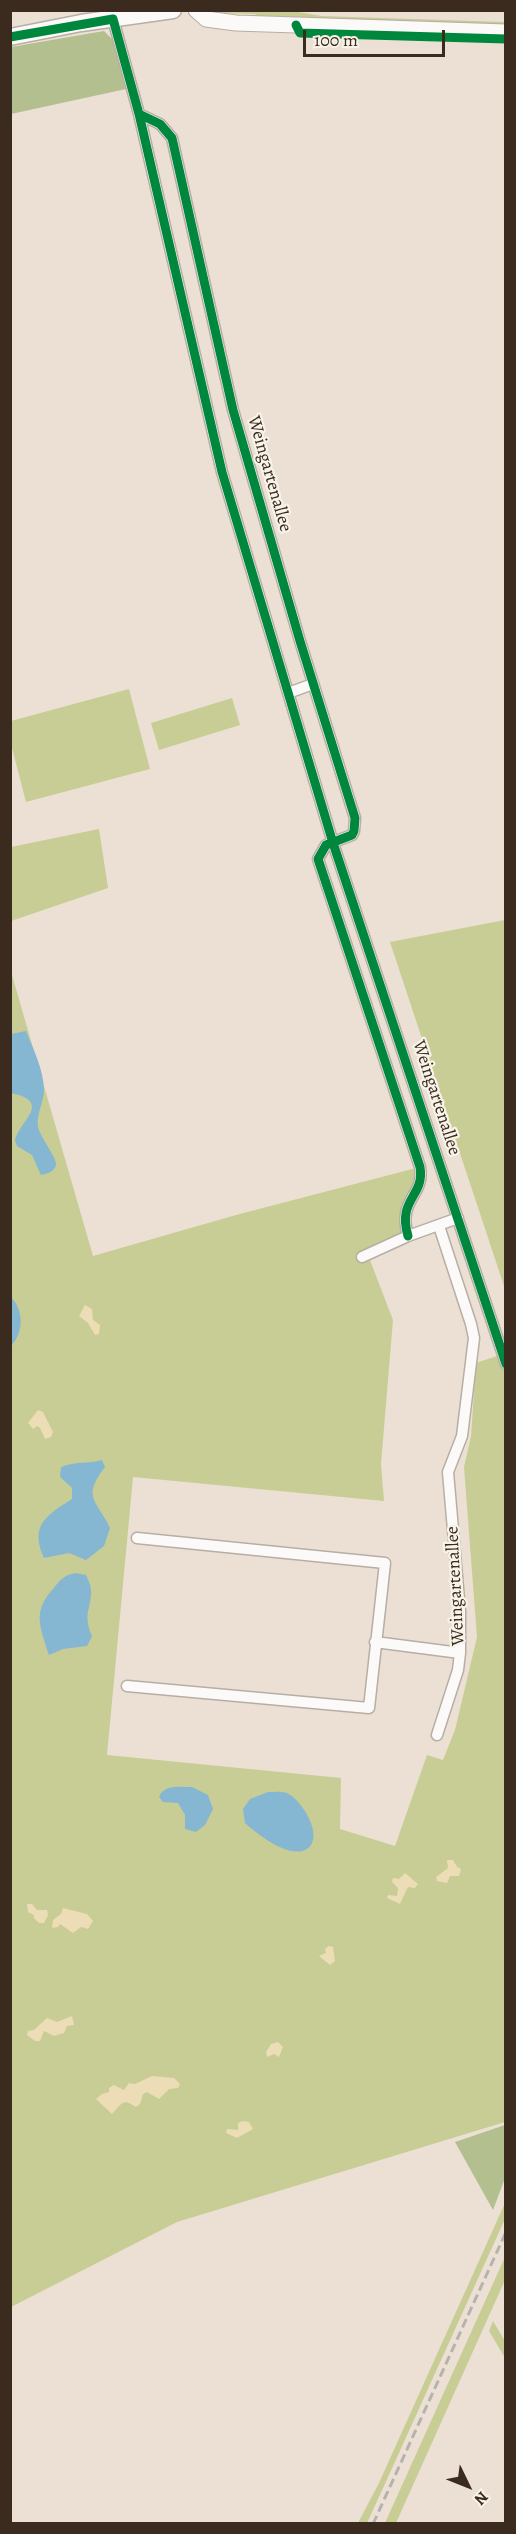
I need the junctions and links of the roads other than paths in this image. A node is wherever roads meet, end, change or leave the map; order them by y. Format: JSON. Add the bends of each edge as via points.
{"nodes":[{"id":1,"x":173,"y":10,"type":"edge"},
{"id":2,"x":196,"y":10,"type":"edge"},
{"id":3,"x":113,"y":19,"type":"junction"},
{"id":4,"x":506,"y":32,"type":"edge"},
{"id":5,"x":10,"y":37,"type":"edge"},
{"id":6,"x":139,"y":114,"type":"junction"},
{"id":7,"x":313,"y":684,"type":"junction"},
{"id":8,"x":288,"y":693,"type":"junction"},
{"id":9,"x":333,"y":843,"type":"junction"},
{"id":10,"x":364,"y":933,"type":"junction"},
{"id":11,"x":344,"y":939,"type":"junction"},
{"id":12,"x":458,"y":1218,"type":"junction"},
{"id":13,"x":439,"y":1226,"type":"junction"},
{"id":14,"x":408,"y":1236,"type":"junction"},
{"id":15,"x":362,"y":1257,"type":"dead end"},
{"id":16,"x":506,"y":1364,"type":"edge"},
{"id":17,"x":137,"y":1538,"type":"dead end"},
{"id":18,"x":375,"y":1642,"type":"junction"},
{"id":19,"x":460,"y":1653,"type":"junction"},
{"id":20,"x":127,"y":1686,"type":"dead end"},
{"id":21,"x":437,"y":1735,"type":"dead end"}],
"edges":[{"from":1,"to":3,"type":"main road"},
{"from":2,"to":4,"type":"street","via":[[206,19],[236,23]]},
{"from":3,"to":5,"type":"main road"},
{"from":3,"to":6,"type":"street","name":"Weingartenallee"},
{"from":6,"to":7,"type":"street","name":"Weingartenallee","via":[[160,124],[172,138],[233,410]]},
{"from":6,"to":8,"type":"street","name":"Weingartenallee","via":[[222,472]]},
{"from":7,"to":8,"type":"street"},
{"from":7,"to":9,"type":"street","name":"Weingartenallee","via":[[355,818],[352,835]]},
{"from":8,"to":9,"type":"street","name":"Weingartenallee"},
{"from":9,"to":10,"type":"street","name":"Weingartenallee"},
{"from":9,"to":11,"type":"street","name":"Weingartenallee","via":[[322,848],[318,859]]},
{"from":10,"to":11,"type":"street"},
{"from":10,"to":12,"type":"street","name":"Weingartenallee"},
{"from":11,"to":14,"type":"street","name":"Weingartenallee","via":[[420,1167],[420,1185],[404,1220]]},
{"from":12,"to":13,"type":"street"},
{"from":12,"to":16,"type":"street","name":"Weingartenallee"},
{"from":13,"to":14,"type":"street"},
{"from":13,"to":19,"type":"street","name":"Weingartenallee","via":[[474,1338],[462,1436],[448,1472]]},
{"from":14,"to":15,"type":"street"},
{"from":17,"to":18,"type":"street","via":[[385,1563]]},
{"from":18,"to":19,"type":"street"},
{"from":18,"to":20,"type":"street","via":[[369,1708]]},
{"from":19,"to":21,"type":"street","name":"Weingartenallee"}]}
